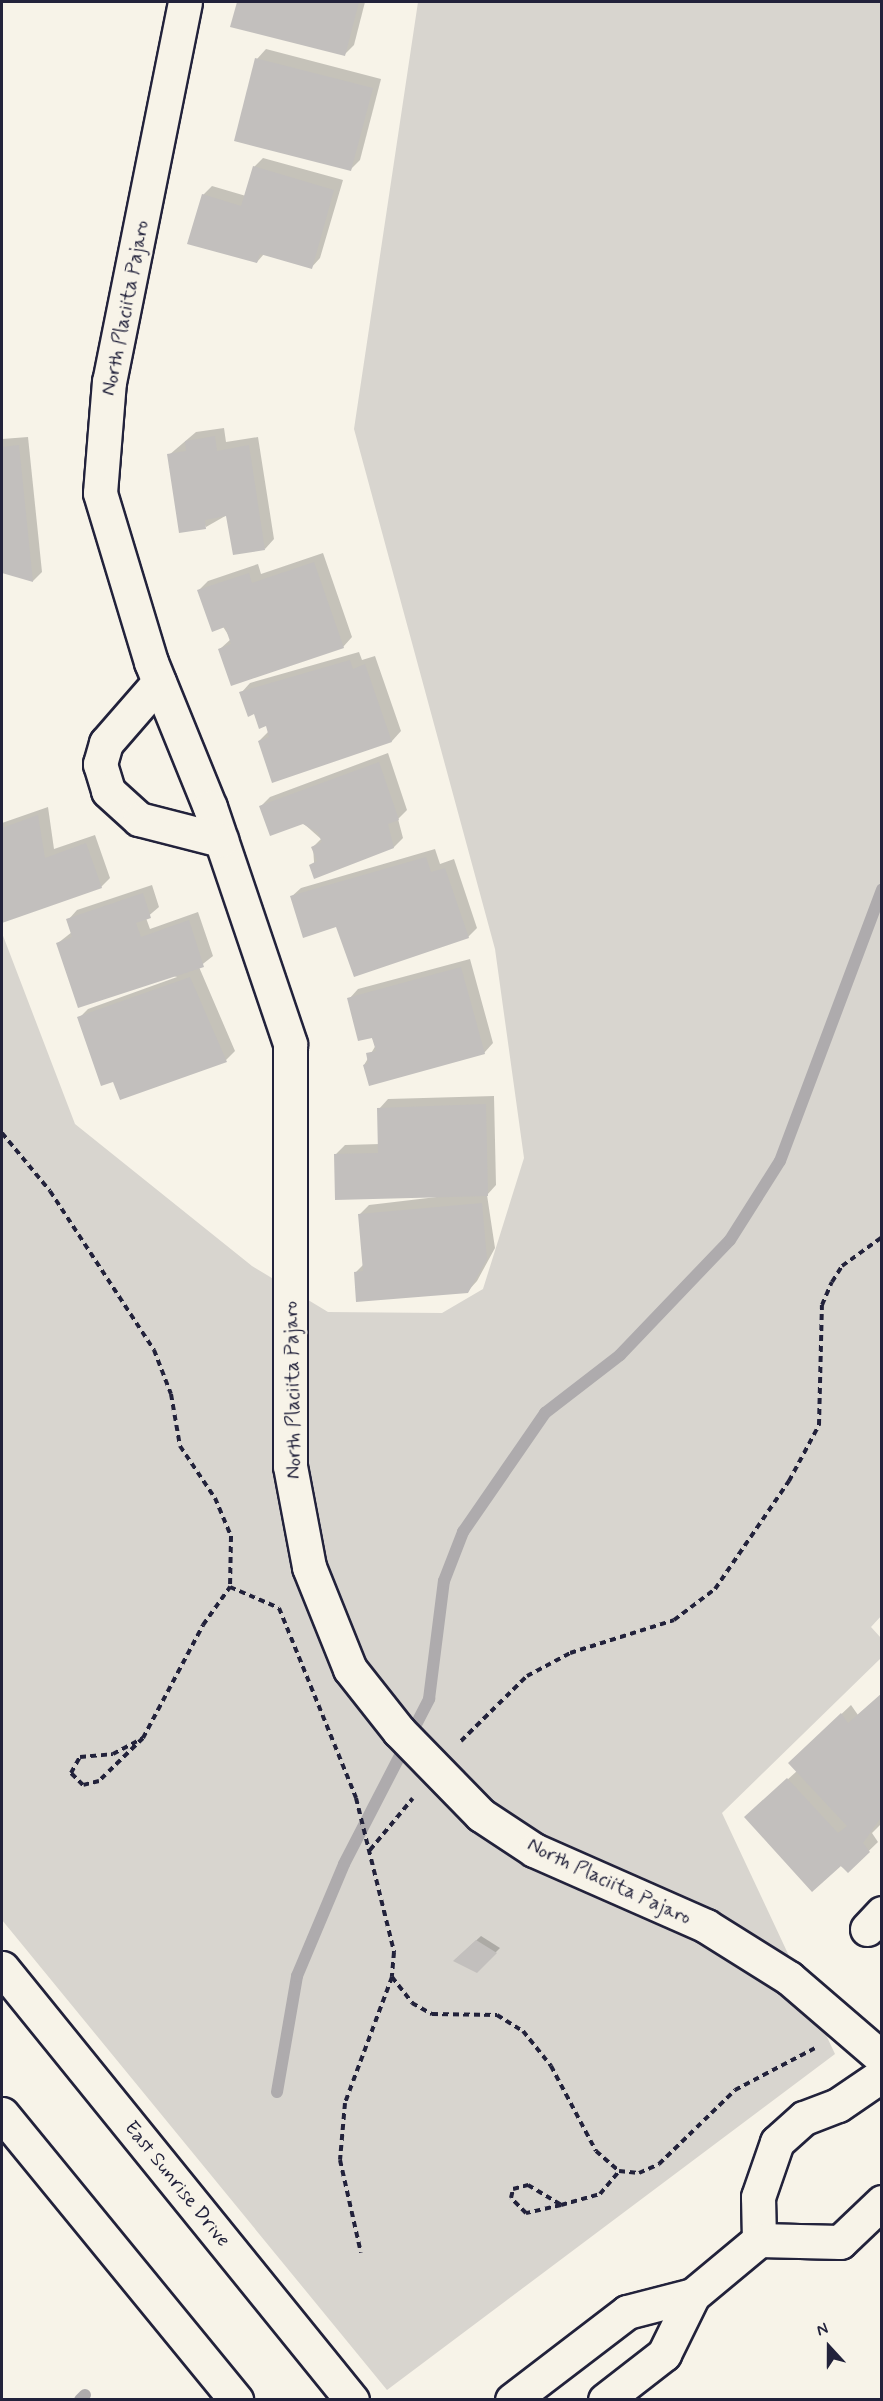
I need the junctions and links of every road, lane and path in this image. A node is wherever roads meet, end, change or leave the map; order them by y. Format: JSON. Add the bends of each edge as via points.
{"nodes":[{"id":1,"x":185,"y":2,"type":"edge"},
{"id":2,"x":159,"y":682,"type":"junction"},
{"id":3,"x":221,"y":840,"type":"junction"},
{"id":4,"x":2,"y":1133,"type":"edge"},
{"id":5,"x":882,"y":1237,"type":"edge"},
{"id":6,"x":231,"y":1587,"type":"junction"},
{"id":7,"x":143,"y":1738,"type":"junction"},
{"id":8,"x":460,"y":1742,"type":"dead end"},
{"id":9,"x":416,"y":1793,"type":"dead end"},
{"id":10,"x":369,"y":1850,"type":"junction"},
{"id":11,"x":2,"y":1968,"type":"edge"},
{"id":12,"x":392,"y":1977,"type":"junction"},
{"id":13,"x":821,"y":2045,"type":"dead end"},
{"id":14,"x":882,"y":2058,"type":"edge"},
{"id":15,"x":882,"y":2074,"type":"edge"},
{"id":16,"x":2,"y":2114,"type":"edge"},
{"id":17,"x":619,"y":2171,"type":"junction"},
{"id":18,"x":882,"y":2202,"type":"edge"},
{"id":19,"x":561,"y":2205,"type":"junction"},
{"id":20,"x":759,"y":2240,"type":"junction"},
{"id":21,"x":361,"y":2253,"type":"dead end"},
{"id":22,"x":693,"y":2295,"type":"junction"},
{"id":23,"x":237,"y":2400,"type":"edge"},
{"id":24,"x":352,"y":2400,"type":"edge"},
{"id":25,"x":512,"y":2400,"type":"edge"},
{"id":26,"x":605,"y":2400,"type":"edge"}],
"edges":[{"from":1,"to":2,"type":"street","name":"North Placiita Pajaro","via":[[109,381],[100,493]]},
{"from":2,"to":3,"type":"street","name":"North Placiita Pajaro"},
{"from":2,"to":3,"type":"street","via":[[106,743],[100,764],[108,791],[139,819]]},
{"from":3,"to":14,"type":"street","name":"North Placiita Pajaro","via":[[290,1044],[290,1466],[309,1567],[350,1669],[399,1731],[481,1815],[534,1851],[706,1926],[789,1978]]},
{"from":4,"to":6,"type":"path","via":[[50,1191],[154,1350],[171,1394],[180,1446],[215,1498],[231,1536]]},
{"from":5,"to":8,"type":"path","via":[[842,1266],[832,1282],[822,1305],[819,1425],[789,1481],[715,1589],[674,1620],[570,1653],[527,1676]]},
{"from":6,"to":7,"type":"path","via":[[203,1626]]},
{"from":6,"to":10,"type":"path","via":[[279,1608],[329,1721]]},
{"from":7,"to":7,"type":"path","via":[[113,1754],[80,1757],[71,1773],[82,1785],[99,1781]]},
{"from":9,"to":10,"type":"path"},
{"from":10,"to":12,"type":"path","via":[[394,1952]]},
{"from":11,"to":24,"type":"street","name":"East Sunrise Drive"},
{"from":12,"to":17,"type":"path","via":[[412,2003],[432,2014],[497,2015],[524,2031],[551,2066],[596,2151]]},
{"from":12,"to":21,"type":"path","via":[[345,2103],[340,2160]]},
{"from":13,"to":17,"type":"path","via":[[735,2090],[659,2164],[639,2173]]},
{"from":15,"to":20,"type":"street","via":[[838,2105],[804,2118],[777,2142],[758,2197]]},
{"from":16,"to":23,"type":"street"},
{"from":17,"to":19,"type":"path","via":[[600,2194]]},
{"from":18,"to":20,"type":"street","via":[[840,2242]]},
{"from":19,"to":19,"type":"path","via":[[528,2185],[513,2189],[511,2198],[526,2213]]},
{"from":20,"to":22,"type":"street"},
{"from":22,"to":25,"type":"street","via":[[627,2312]]},
{"from":22,"to":26,"type":"street","via":[[664,2354]]}]}
